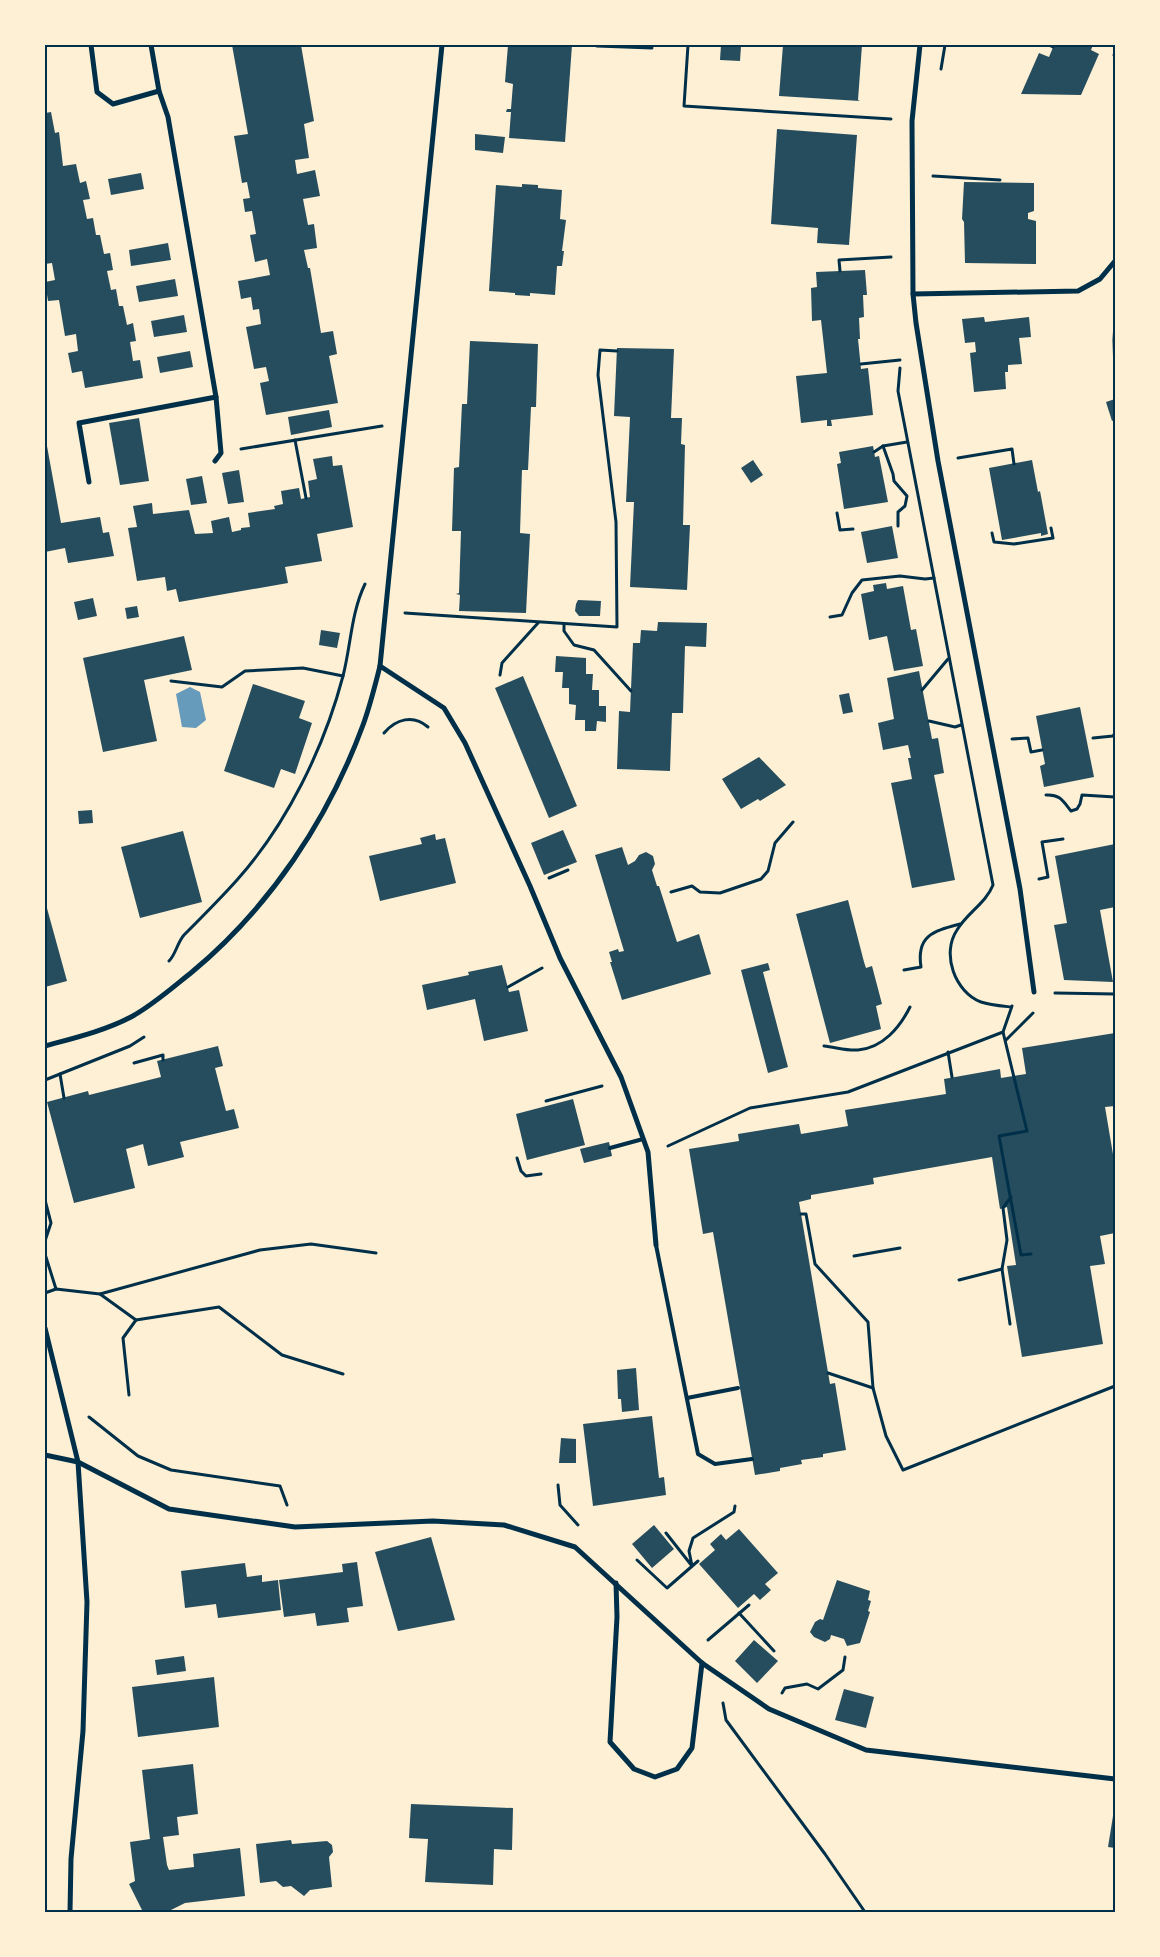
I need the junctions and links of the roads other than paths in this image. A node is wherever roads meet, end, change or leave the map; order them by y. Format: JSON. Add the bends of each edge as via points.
{"nodes":[{"id":1,"x":91,"y":45,"type":"edge"},
{"id":2,"x":151,"y":45,"type":"edge"},
{"id":3,"x":442,"y":45,"type":"edge"},
{"id":4,"x":920,"y":45,"type":"edge"},
{"id":5,"x":159,"y":91,"type":"junction"},
{"id":6,"x":1115,"y":260,"type":"edge"},
{"id":7,"x":913,"y":294,"type":"junction"},
{"id":8,"x":216,"y":397,"type":"junction"},
{"id":9,"x":215,"y":461,"type":"dead end"},
{"id":10,"x":89,"y":482,"type":"dead end"},
{"id":11,"x":380,"y":666,"type":"junction"},
{"id":12,"x":1034,"y":992,"type":"road end"},
{"id":13,"x":45,"y":1046,"type":"edge"},
{"id":14,"x":643,"y":1139,"type":"junction"},
{"id":15,"x":610,"y":1148,"type":"dead end"},
{"id":16,"x":656,"y":1245,"type":"joint"},
{"id":17,"x":45,"y":1328,"type":"edge"},
{"id":18,"x":738,"y":1388,"type":"dead end"},
{"id":19,"x":687,"y":1398,"type":"junction"},
{"id":20,"x":45,"y":1455,"type":"edge"},
{"id":21,"x":752,"y":1459,"type":"dead end"},
{"id":22,"x":78,"y":1462,"type":"junction"},
{"id":23,"x":616,"y":1583,"type":"junction"},
{"id":24,"x":702,"y":1663,"type":"junction"},
{"id":25,"x":1115,"y":1779,"type":"edge"},
{"id":26,"x":70,"y":1912,"type":"edge"}],
"edges":[{"from":1,"to":5,"type":"street","via":[[97,92],[112,104]]},
{"from":2,"to":5,"type":"street"},
{"from":3,"to":11,"type":"street"},
{"from":4,"to":7,"type":"street","via":[[912,121]]},
{"from":5,"to":8,"type":"street","via":[[168,117]]},
{"from":6,"to":7,"type":"street","via":[[1100,279],[1078,291]]},
{"from":7,"to":12,"type":"street","via":[[938,461],[1020,889]]},
{"from":8,"to":9,"type":"street","via":[[221,452]]},
{"from":8,"to":10,"type":"street","via":[[79,424]]},
{"from":11,"to":13,"type":"street","via":[[364,723],[339,783],[275,886],[221,947],[167,992],[132,1016],[88,1034]]},
{"from":11,"to":14,"type":"street","via":[[444,708],[465,743],[560,958],[620,1078]]},
{"from":14,"to":15,"type":"lane"},
{"from":14,"to":16,"type":"street","via":[[648,1152]]},
{"from":16,"to":19,"type":"lane"},
{"from":17,"to":22,"type":"street"},
{"from":18,"to":19,"type":"lane"},
{"from":19,"to":21,"type":"lane","via":[[698,1454],[715,1464]]},
{"from":20,"to":22,"type":"street"},
{"from":22,"to":23,"type":"street","via":[[169,1509],[296,1527],[433,1521],[504,1525],[575,1547]]},
{"from":22,"to":26,"type":"street","via":[[87,1602],[83,1731],[71,1859]]},
{"from":23,"to":24,"type":"street"},
{"from":23,"to":24,"type":"street","via":[[618,1617],[610,1742],[634,1769],[655,1777],[677,1769],[692,1748]]},
{"from":24,"to":25,"type":"street","via":[[769,1709],[866,1750]]}]}
